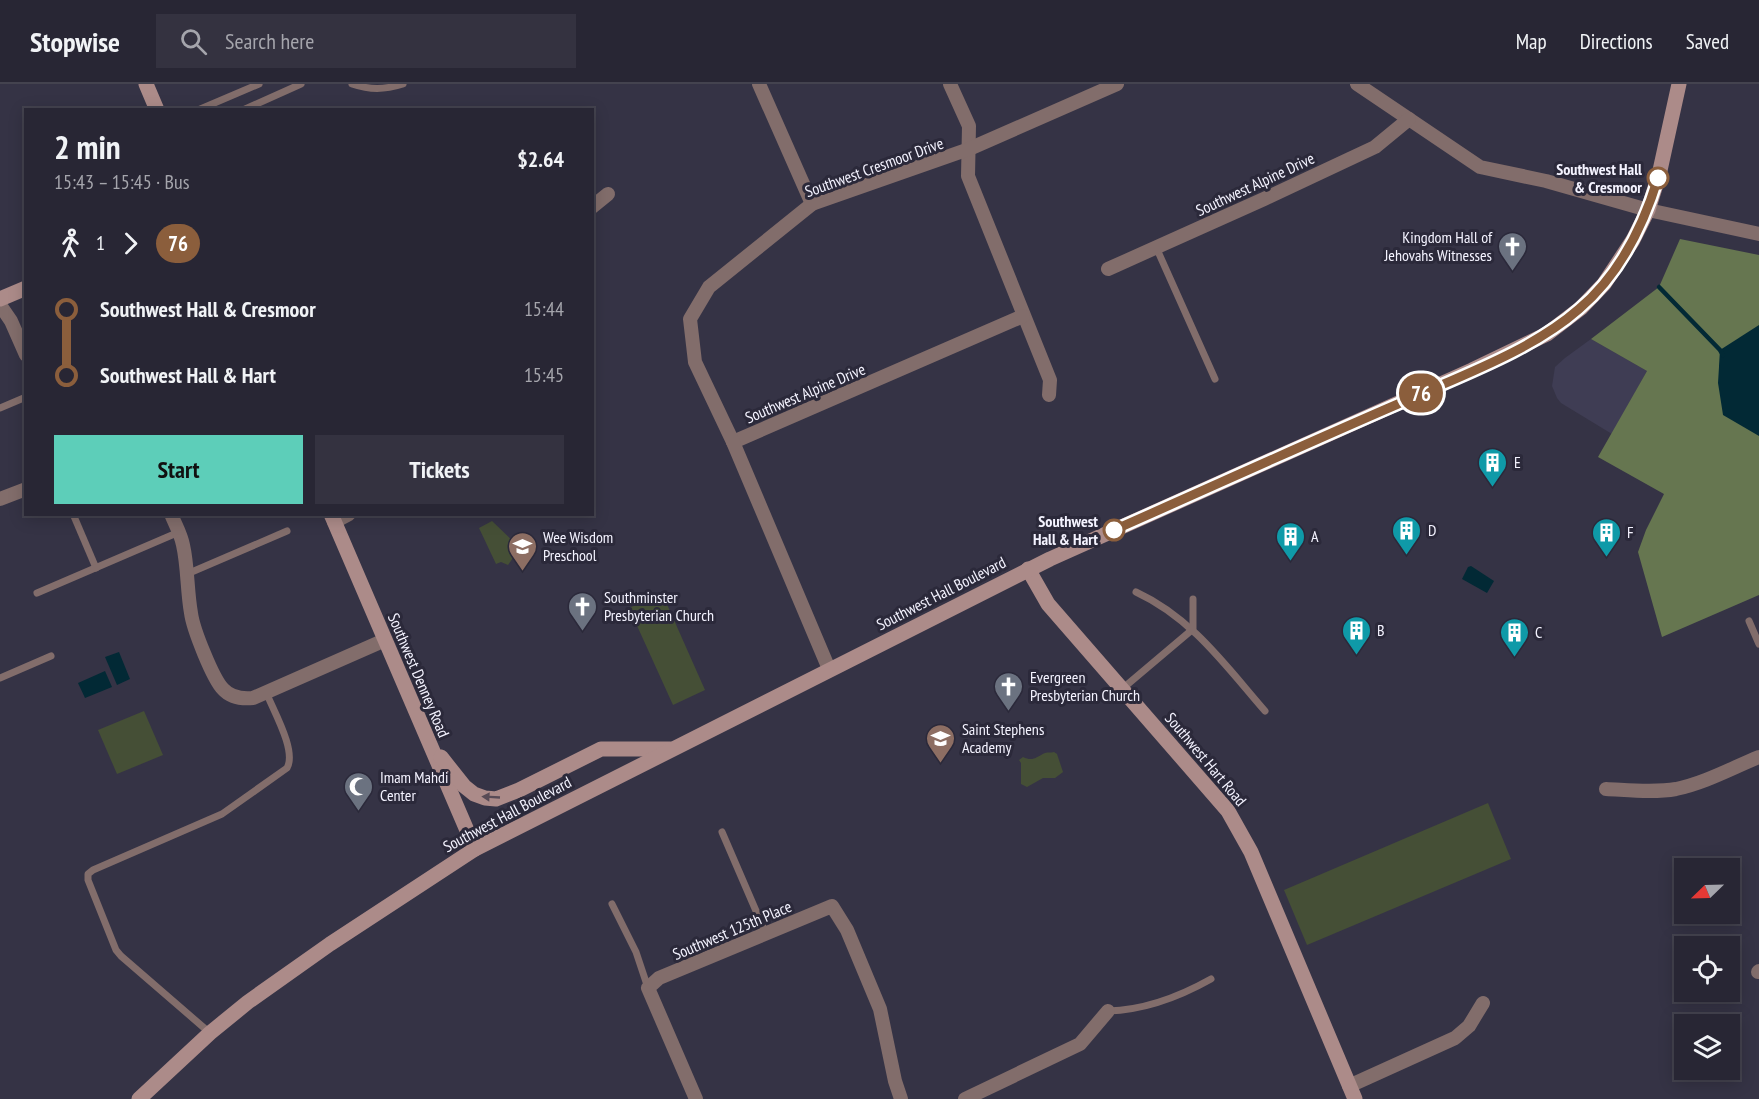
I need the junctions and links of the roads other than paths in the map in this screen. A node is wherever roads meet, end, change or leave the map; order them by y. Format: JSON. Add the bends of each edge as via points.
{"nodes":[{"id":1,"x":146,"y":84,"type":"edge"},
{"id":2,"x":259,"y":84,"type":"edge"},
{"id":3,"x":302,"y":84,"type":"edge"},
{"id":4,"x":352,"y":84,"type":"edge"},
{"id":5,"x":403,"y":84,"type":"edge"},
{"id":6,"x":759,"y":84,"type":"edge"},
{"id":7,"x":950,"y":84,"type":"edge"},
{"id":8,"x":1118,"y":84,"type":"edge"},
{"id":9,"x":1357,"y":84,"type":"edge"},
{"id":10,"x":1679,"y":84,"type":"edge"},
{"id":11,"x":156,"y":108,"type":"edge"},
{"id":12,"x":203,"y":108,"type":"edge"},
{"id":13,"x":248,"y":108,"type":"edge"},
{"id":14,"x":1409,"y":119,"type":"junction"},
{"id":15,"x":969,"y":150,"type":"junction"},
{"id":16,"x":608,"y":194,"type":"dead end"},
{"id":17,"x":812,"y":204,"type":"junction"},
{"id":18,"x":594,"y":205,"type":"edge"},
{"id":19,"x":1648,"y":210,"type":"junction"},
{"id":20,"x":1759,"y":234,"type":"edge"},
{"id":21,"x":1156,"y":247,"type":"junction"},
{"id":22,"x":1108,"y":269,"type":"dead end"},
{"id":23,"x":24,"y":289,"type":"edge"},
{"id":24,"x":0,"y":299,"type":"edge"},
{"id":25,"x":0,"y":305,"type":"edge"},
{"id":26,"x":1023,"y":316,"type":"junction"},
{"id":27,"x":24,"y":350,"type":"edge"},
{"id":28,"x":1215,"y":379,"type":"dead end"},
{"id":29,"x":1049,"y":395,"type":"dead end"},
{"id":30,"x":24,"y":399,"type":"edge"},
{"id":31,"x":0,"y":408,"type":"edge"},
{"id":32,"x":733,"y":442,"type":"junction"},
{"id":33,"x":24,"y":490,"type":"edge"},
{"id":34,"x":0,"y":499,"type":"edge"},
{"id":35,"x":74,"y":516,"type":"edge"},
{"id":36,"x":172,"y":516,"type":"edge"},
{"id":37,"x":332,"y":518,"type":"edge"},
{"id":38,"x":287,"y":531,"type":"dead end"},
{"id":39,"x":179,"y":532,"type":"junction"},
{"id":40,"x":96,"y":568,"type":"junction"},
{"id":41,"x":1028,"y":569,"type":"junction"},
{"id":42,"x":188,"y":574,"type":"junction"},
{"id":43,"x":1136,"y":592,"type":"dead end"},
{"id":44,"x":37,"y":593,"type":"dead end"},
{"id":45,"x":1193,"y":599,"type":"dead end"},
{"id":46,"x":1749,"y":621,"type":"dead end"},
{"id":47,"x":1193,"y":629,"type":"junction"},
{"id":48,"x":385,"y":640,"type":"junction"},
{"id":49,"x":1759,"y":644,"type":"edge"},
{"id":50,"x":51,"y":656,"type":"dead end"},
{"id":51,"x":829,"y":669,"type":"junction"},
{"id":52,"x":0,"y":678,"type":"edge"},
{"id":53,"x":1122,"y":689,"type":"junction"},
{"id":54,"x":266,"y":692,"type":"junction"},
{"id":55,"x":1265,"y":711,"type":"dead end"},
{"id":56,"x":428,"y":741,"type":"junction"},
{"id":57,"x":674,"y":749,"type":"junction"},
{"id":58,"x":1759,"y":757,"type":"edge"},
{"id":59,"x":1606,"y":789,"type":"dead end"},
{"id":60,"x":722,"y":832,"type":"dead end"},
{"id":61,"x":475,"y":849,"type":"junction"},
{"id":62,"x":612,"y":904,"type":"dead end"},
{"id":63,"x":766,"y":934,"type":"junction"},
{"id":64,"x":1210,"y":979,"type":"dead end"},
{"id":65,"x":648,"y":988,"type":"junction"},
{"id":66,"x":1483,"y":1003,"type":"dead end"},
{"id":67,"x":1108,"y":1011,"type":"joint"},
{"id":68,"x":210,"y":1033,"type":"junction"},
{"id":69,"x":1352,"y":1092,"type":"edge"},
{"id":70,"x":139,"y":1099,"type":"edge"},
{"id":71,"x":696,"y":1099,"type":"edge"},
{"id":72,"x":902,"y":1099,"type":"edge"},
{"id":73,"x":965,"y":1099,"type":"edge"}],
"edges":[{"from":1,"to":11,"type":"main road"},
{"from":2,"to":12,"type":"lane"},
{"from":3,"to":13,"type":"lane"},
{"from":4,"to":5,"type":"lane","via":[[367,89]]},
{"from":6,"to":17,"type":"street"},
{"from":7,"to":15,"type":"street","via":[[969,126]]},
{"from":8,"to":15,"type":"street","name":"Southwest Cresmoor Drive"},
{"from":9,"to":14,"type":"street"},
{"from":10,"to":19,"type":"main road","name":"Southwest Hall Boulevard"},
{"from":14,"to":19,"type":"street","via":[[1480,167]]},
{"from":14,"to":21,"type":"street","name":"Southwest Alpine Drive","via":[[1375,147]]},
{"from":15,"to":17,"type":"street","name":"Southwest Cresmoor Drive"},
{"from":15,"to":26,"type":"street","via":[[968,176]]},
{"from":16,"to":18,"type":"street"},
{"from":17,"to":32,"type":"street","name":"Southwest Cresmoor Drive","via":[[709,287],[690,318],[695,362]]},
{"from":19,"to":20,"type":"street"},
{"from":19,"to":41,"type":"main road","name":"Southwest Hall Boulevard","via":[[1604,284],[1547,334]]},
{"from":21,"to":22,"type":"street","name":"Southwest Alpine Drive"},
{"from":21,"to":28,"type":"lane"},
{"from":23,"to":24,"type":"main road"},
{"from":25,"to":27,"type":"street"},
{"from":26,"to":29,"type":"street","via":[[1050,380]]},
{"from":26,"to":32,"type":"street","name":"Southwest Alpine Drive"},
{"from":30,"to":31,"type":"lane"},
{"from":32,"to":51,"type":"street","name":"Southwest Cresmoor Drive"},
{"from":33,"to":34,"type":"street"},
{"from":35,"to":40,"type":"lane"},
{"from":36,"to":39,"type":"street"},
{"from":37,"to":48,"type":"main road","name":"Southwest Denney Road"},
{"from":38,"to":42,"type":"lane"},
{"from":39,"to":40,"type":"lane"},
{"from":39,"to":42,"type":"street"},
{"from":40,"to":44,"type":"lane"},
{"from":41,"to":51,"type":"main road","name":"Southwest Hall Boulevard"},
{"from":41,"to":53,"type":"main road","name":"Southwest Hart Road","via":[[1042,596]]},
{"from":42,"to":54,"type":"street","via":[[191,615],[218,681],[224,690],[241,700]]},
{"from":43,"to":47,"type":"lane","via":[[1157,602]]},
{"from":45,"to":47,"type":"lane"},
{"from":46,"to":49,"type":"lane"},
{"from":47,"to":53,"type":"lane"},
{"from":47,"to":55,"type":"lane"},
{"from":48,"to":54,"type":"street"},
{"from":48,"to":56,"type":"main road","name":"Southwest Denney Road"},
{"from":50,"to":52,"type":"lane"},
{"from":51,"to":57,"type":"main road","name":"Southwest Hall Boulevard"},
{"from":53,"to":69,"type":"main road","name":"Southwest Hart Road","via":[[1211,790],[1239,828]]},
{"from":54,"to":68,"type":"lane","via":[[289,747],[287,768],[222,814],[88,874],[116,950]]},
{"from":57,"to":56,"type":"main road","one_way":true,"via":[[601,749],[496,799],[474,794],[464,786]]},
{"from":56,"to":61,"type":"main road","name":"Southwest Denney Road"},
{"from":57,"to":61,"type":"main road","name":"Southwest Hall Boulevard"},
{"from":58,"to":59,"type":"street","via":[[1675,789]]},
{"from":60,"to":63,"type":"lane"},
{"from":61,"to":68,"type":"main road","name":"Southwest Hall Boulevard","via":[[283,977]]},
{"from":62,"to":65,"type":"lane","via":[[636,952]]},
{"from":63,"to":65,"type":"street","name":"Southwest 125th Place","via":[[659,978]]},
{"from":63,"to":72,"type":"street","name":"Southwest 125th Place","via":[[832,906],[847,930],[880,1009]]},
{"from":64,"to":67,"type":"lane","via":[[1153,1004]]},
{"from":65,"to":71,"type":"street"},
{"from":66,"to":69,"type":"street","via":[[1462,1033]]},
{"from":67,"to":73,"type":"street","via":[[1080,1044]]},
{"from":68,"to":70,"type":"main road","name":"Southwest Hall Boulevard"}]}
